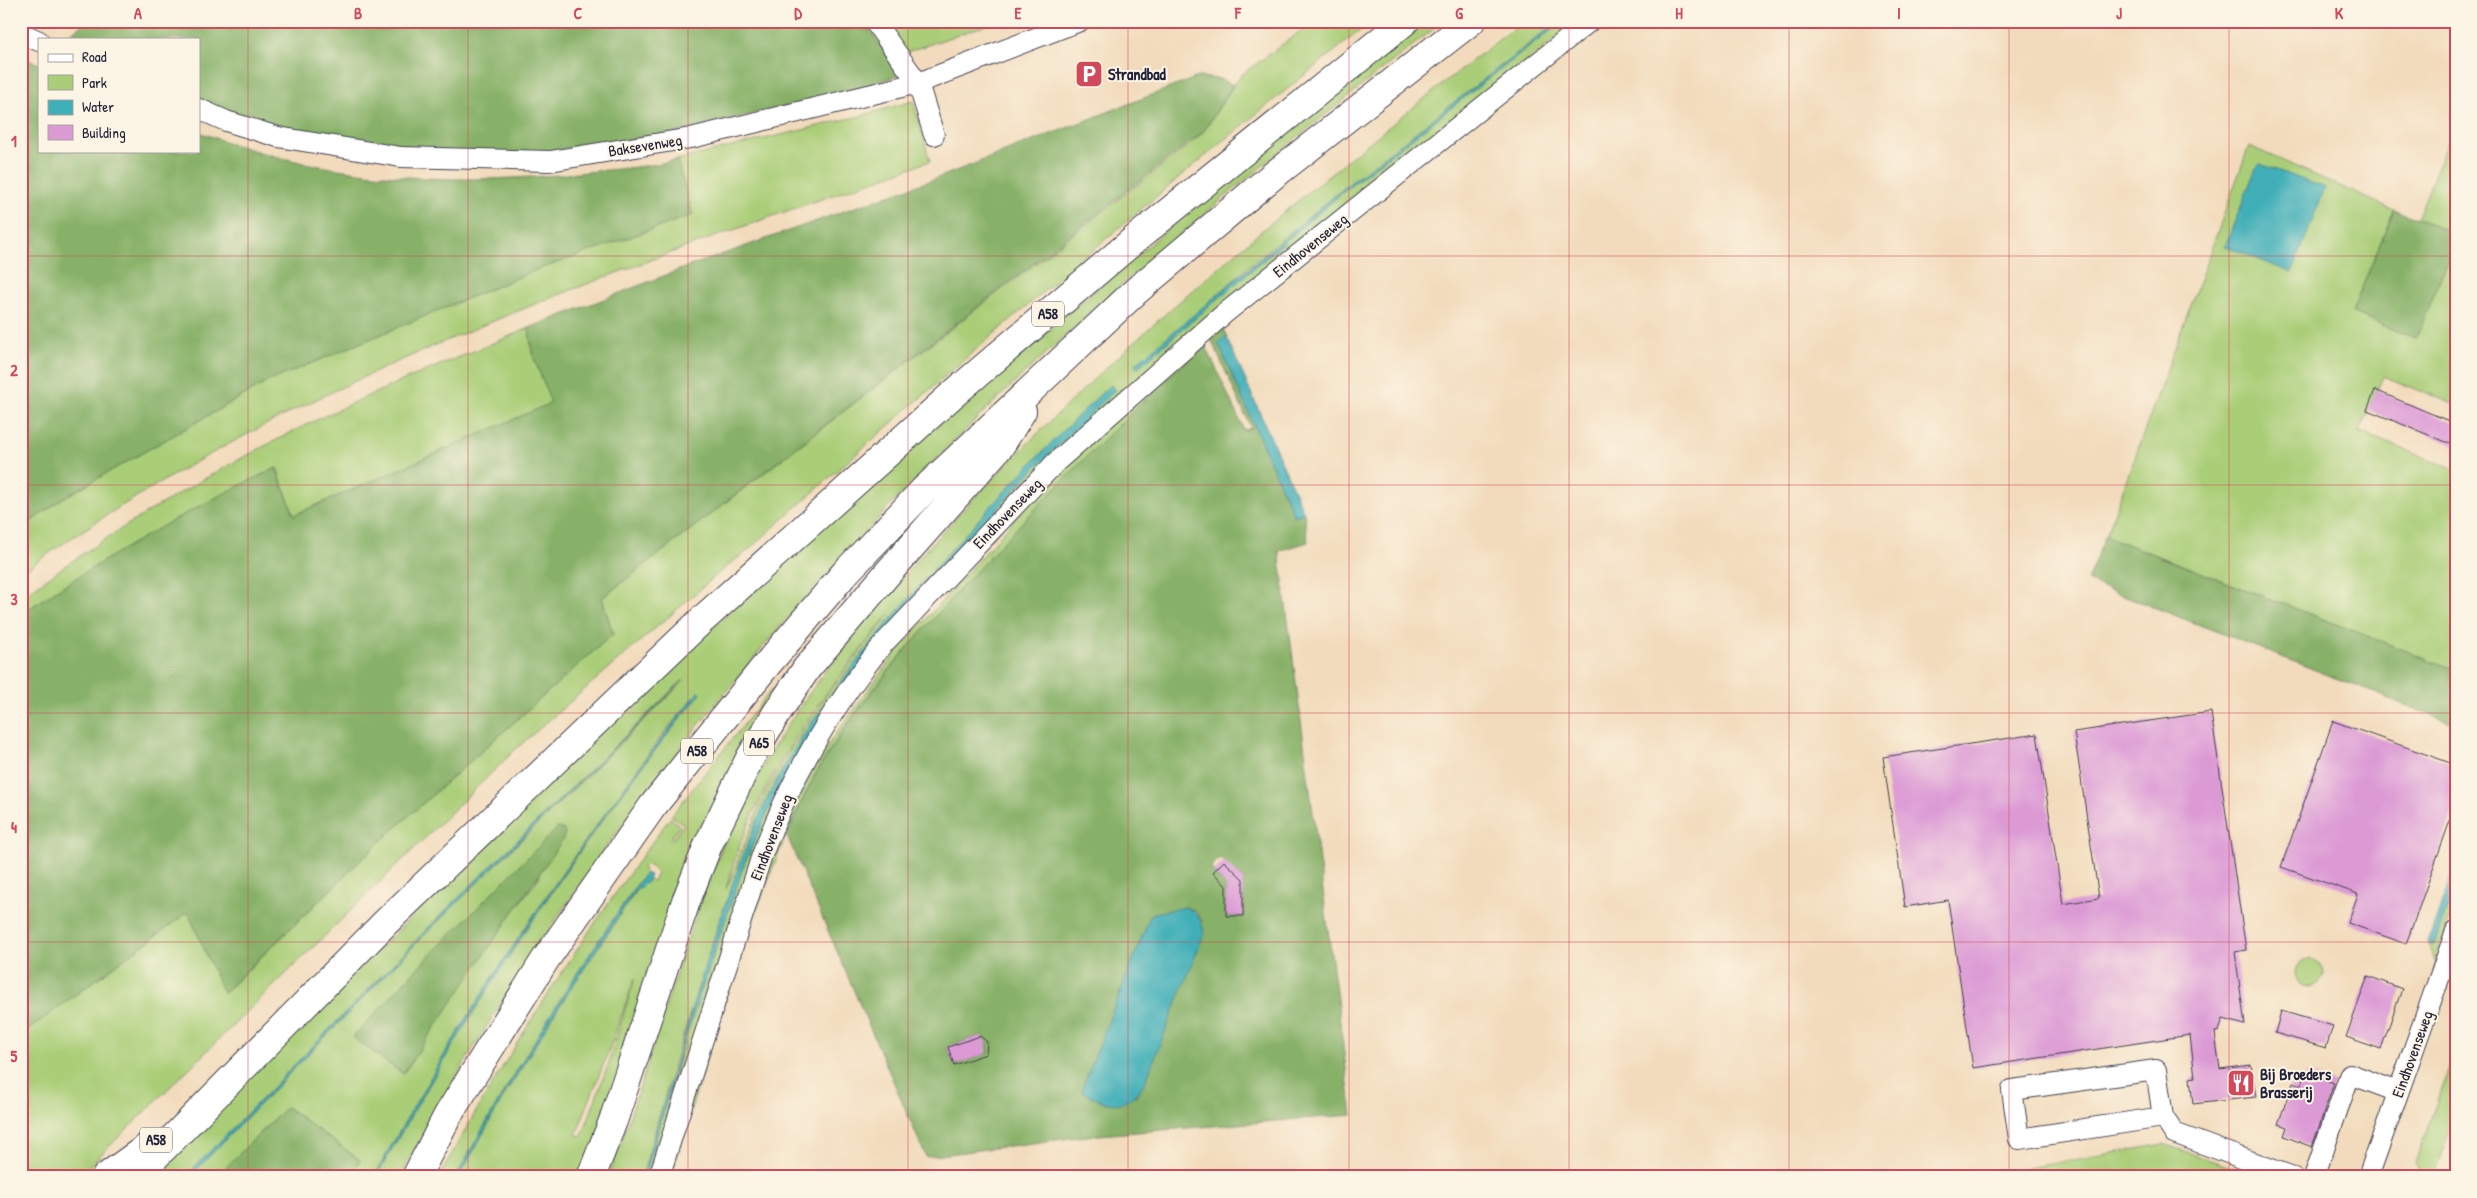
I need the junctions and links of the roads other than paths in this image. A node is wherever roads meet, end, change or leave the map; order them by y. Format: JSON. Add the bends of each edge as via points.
{"nodes":[{"id":1,"x":874,"y":21,"type":"edge"},
{"id":2,"x":1080,"y":21,"type":"edge"},
{"id":3,"x":1405,"y":21,"type":"edge"},
{"id":4,"x":1471,"y":21,"type":"edge"},
{"id":5,"x":1590,"y":21,"type":"edge"},
{"id":6,"x":21,"y":33,"type":"edge"},
{"id":7,"x":38,"y":41,"type":"edge"},
{"id":8,"x":918,"y":83,"type":"junction"},
{"id":9,"x":200,"y":109,"type":"edge"},
{"id":10,"x":934,"y":135,"type":"dead end"},
{"id":11,"x":1044,"y":377,"type":"junction"},
{"id":12,"x":2456,"y":931,"type":"edge"},
{"id":13,"x":2398,"y":1092,"type":"junction"},
{"id":14,"x":207,"y":1104,"type":"junction"},
{"id":15,"x":2163,"y":1117,"type":"junction"},
{"id":16,"x":106,"y":1177,"type":"edge"},
{"id":17,"x":135,"y":1177,"type":"edge"},
{"id":18,"x":416,"y":1177,"type":"edge"},
{"id":19,"x":591,"y":1177,"type":"edge"},
{"id":20,"x":659,"y":1177,"type":"edge"},
{"id":21,"x":2293,"y":1177,"type":"edge"},
{"id":22,"x":2314,"y":1177,"type":"edge"},
{"id":23,"x":2368,"y":1177,"type":"edge"}],
"edges":[{"from":1,"to":8,"type":"street"},
{"from":2,"to":8,"type":"street","name":"Baksevenweg"},
{"from":3,"to":14,"type":"highway","number":"A58","via":[[1134,240],[988,365],[711,613],[386,922]]},
{"from":4,"to":11,"type":"highway","number":"A58","via":[[1270,178],[1136,292]]},
{"from":5,"to":20,"type":"street","name":"Eindhovenseweg","via":[[1224,314],[1063,456],[861,671],[800,768],[778,811]]},
{"from":6,"to":7,"type":"street"},
{"from":8,"to":9,"type":"street","name":"Baksevenweg","via":[[691,138],[550,160],[401,158],[278,137]]},
{"from":8,"to":10,"type":"street"},
{"from":11,"to":18,"type":"highway","number":"A58","via":[[924,490],[845,572],[652,807],[545,960],[448,1115]]},
{"from":11,"to":19,"type":"highway","number":"A65","via":[[1000,446],[807,668],[750,758],[708,845],[686,901],[613,1121]]},
{"from":12,"to":13,"type":"street","name":"Eindhovenseweg"},
{"from":13,"to":22,"type":"street","via":[[2350,1074]]},
{"from":13,"to":23,"type":"street","name":"Eindhovenseweg"},
{"from":14,"to":16,"type":"highway","number":"A58"},
{"from":14,"to":17,"type":"highway","number":"A58"},
{"from":15,"to":15,"type":"street","via":[[2019,1139],[2012,1090],[2156,1070]]},
{"from":15,"to":21,"type":"street","via":[[2174,1133]]}]}
